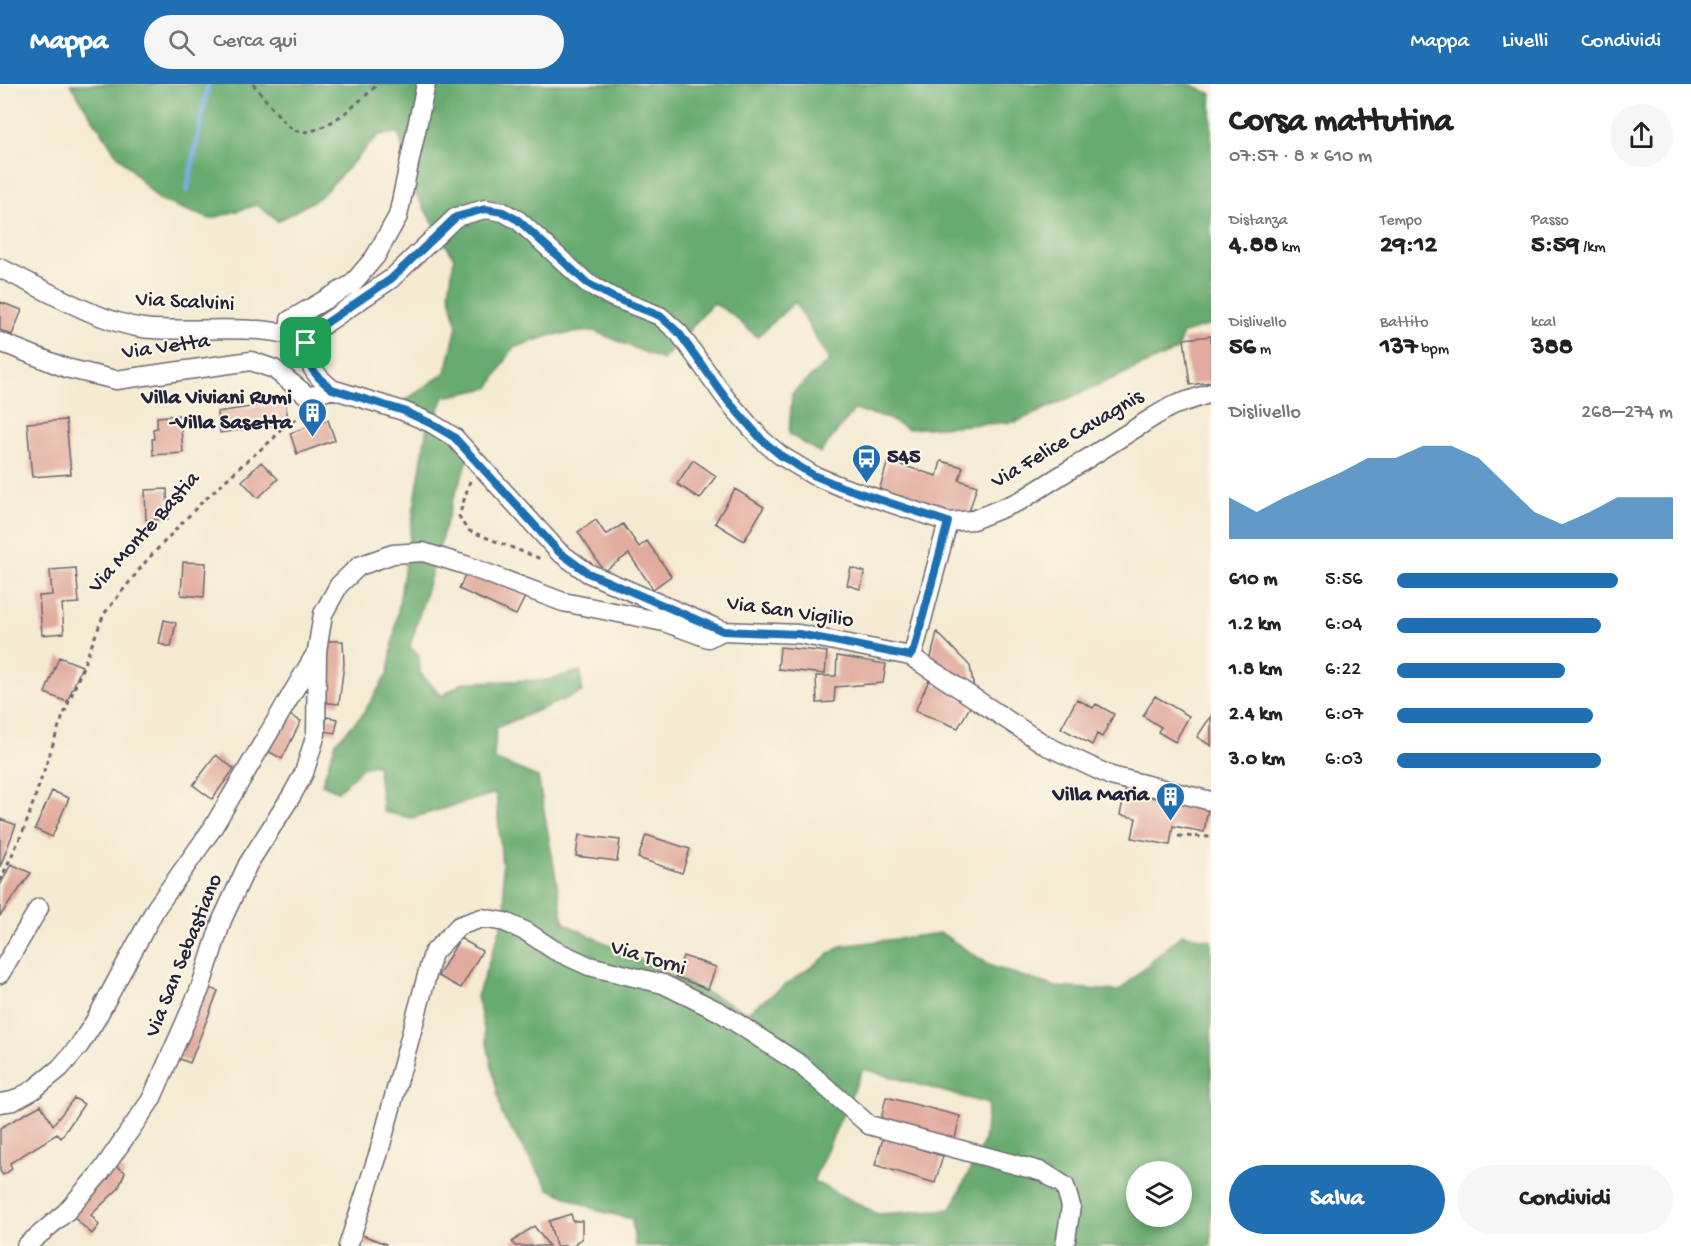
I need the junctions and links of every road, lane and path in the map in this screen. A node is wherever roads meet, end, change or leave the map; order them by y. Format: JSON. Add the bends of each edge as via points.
{"nodes":[{"id":1,"x":253,"y":84,"type":"edge"},
{"id":2,"x":378,"y":84,"type":"edge"},
{"id":3,"x":426,"y":84,"type":"edge"},
{"id":4,"x":0,"y":268,"type":"edge"},
{"id":5,"x":301,"y":339,"type":"junction"},
{"id":6,"x":0,"y":342,"type":"edge"},
{"id":7,"x":332,"y":389,"type":"junction"},
{"id":8,"x":1211,"y":393,"type":"edge"},
{"id":9,"x":274,"y":438,"type":"dead end"},
{"id":10,"x":477,"y":461,"type":"junction"},
{"id":11,"x":948,"y":522,"type":"junction"},
{"id":12,"x":550,"y":562,"type":"dead end"},
{"id":13,"x":723,"y":631,"type":"junction"},
{"id":14,"x":317,"y":651,"type":"junction"},
{"id":15,"x":910,"y":656,"type":"junction"},
{"id":16,"x":1211,"y":801,"type":"edge"},
{"id":17,"x":1178,"y":836,"type":"dead end"},
{"id":18,"x":1211,"y":837,"type":"edge"},
{"id":19,"x":0,"y":881,"type":"edge"},
{"id":20,"x":39,"y":908,"type":"dead end"},
{"id":21,"x":0,"y":974,"type":"edge"},
{"id":22,"x":0,"y":1103,"type":"edge"},
{"id":23,"x":26,"y":1246,"type":"edge"},
{"id":24,"x":348,"y":1246,"type":"edge"},
{"id":25,"x":1065,"y":1246,"type":"edge"}],
"edges":[{"from":1,"to":2,"type":"path","via":[[286,123],[303,131],[339,118]]},
{"from":3,"to":5,"type":"street","via":[[398,216],[357,280],[290,320],[290,326]]},
{"from":4,"to":5,"type":"street","name":"Via Scalvini","via":[[115,323],[145,329],[269,330]]},
{"from":5,"to":7,"type":"street","via":[[310,365]]},
{"from":5,"to":11,"type":"street","name":"Via Felice Cavagnis","via":[[391,279],[456,217],[485,209],[503,212],[518,220],[587,283],[660,316],[679,333],[727,400],[780,455],[842,487]]},
{"from":6,"to":7,"type":"street","name":"Via Vetta","via":[[66,368],[116,380],[251,361],[274,369],[309,397]]},
{"from":7,"to":10,"type":"street","name":"Via San Vigilio","via":[[430,423],[454,437]]},
{"from":8,"to":11,"type":"street","name":"Via Felice Cavagnis","via":[[1172,406],[1020,501],[973,520]]},
{"from":9,"to":19,"type":"path","name":"Via Monte Bastia","via":[[199,505],[147,560],[104,614],[58,729],[25,827]]},
{"from":10,"to":12,"type":"path","via":[[459,516],[467,530]]},
{"from":10,"to":13,"type":"street","name":"Via San Vigilio","via":[[559,552],[588,573]]},
{"from":11,"to":15,"type":"street"},
{"from":13,"to":14,"type":"street","name":"Via San Sebastiano","via":[[708,638],[664,622],[563,602],[423,552],[393,554],[359,566],[339,585],[323,614]]},
{"from":13,"to":15,"type":"street","name":"Via San Vigilio","via":[[799,634]]},
{"from":14,"to":22,"type":"street","name":"Via San Sebastiano","via":[[212,829],[156,908],[79,1046],[33,1090]]},
{"from":14,"to":23,"type":"street","name":"Via San Sebastiano","via":[[316,734],[304,773],[248,864],[222,920],[200,989],[151,1100],[101,1172],[66,1212]]},
{"from":15,"to":16,"type":"street","name":"Via San Vigilio","via":[[1047,746],[1111,776]]},
{"from":17,"to":18,"type":"path"},
{"from":20,"to":21,"type":"street"},
{"from":24,"to":25,"type":"street","name":"Via Torni","via":[[379,1152],[433,953],[459,926],[482,918],[505,922],[589,966],[663,984],[720,1012],[801,1065],[868,1125],[1042,1172],[1065,1186],[1071,1206]]}]}
